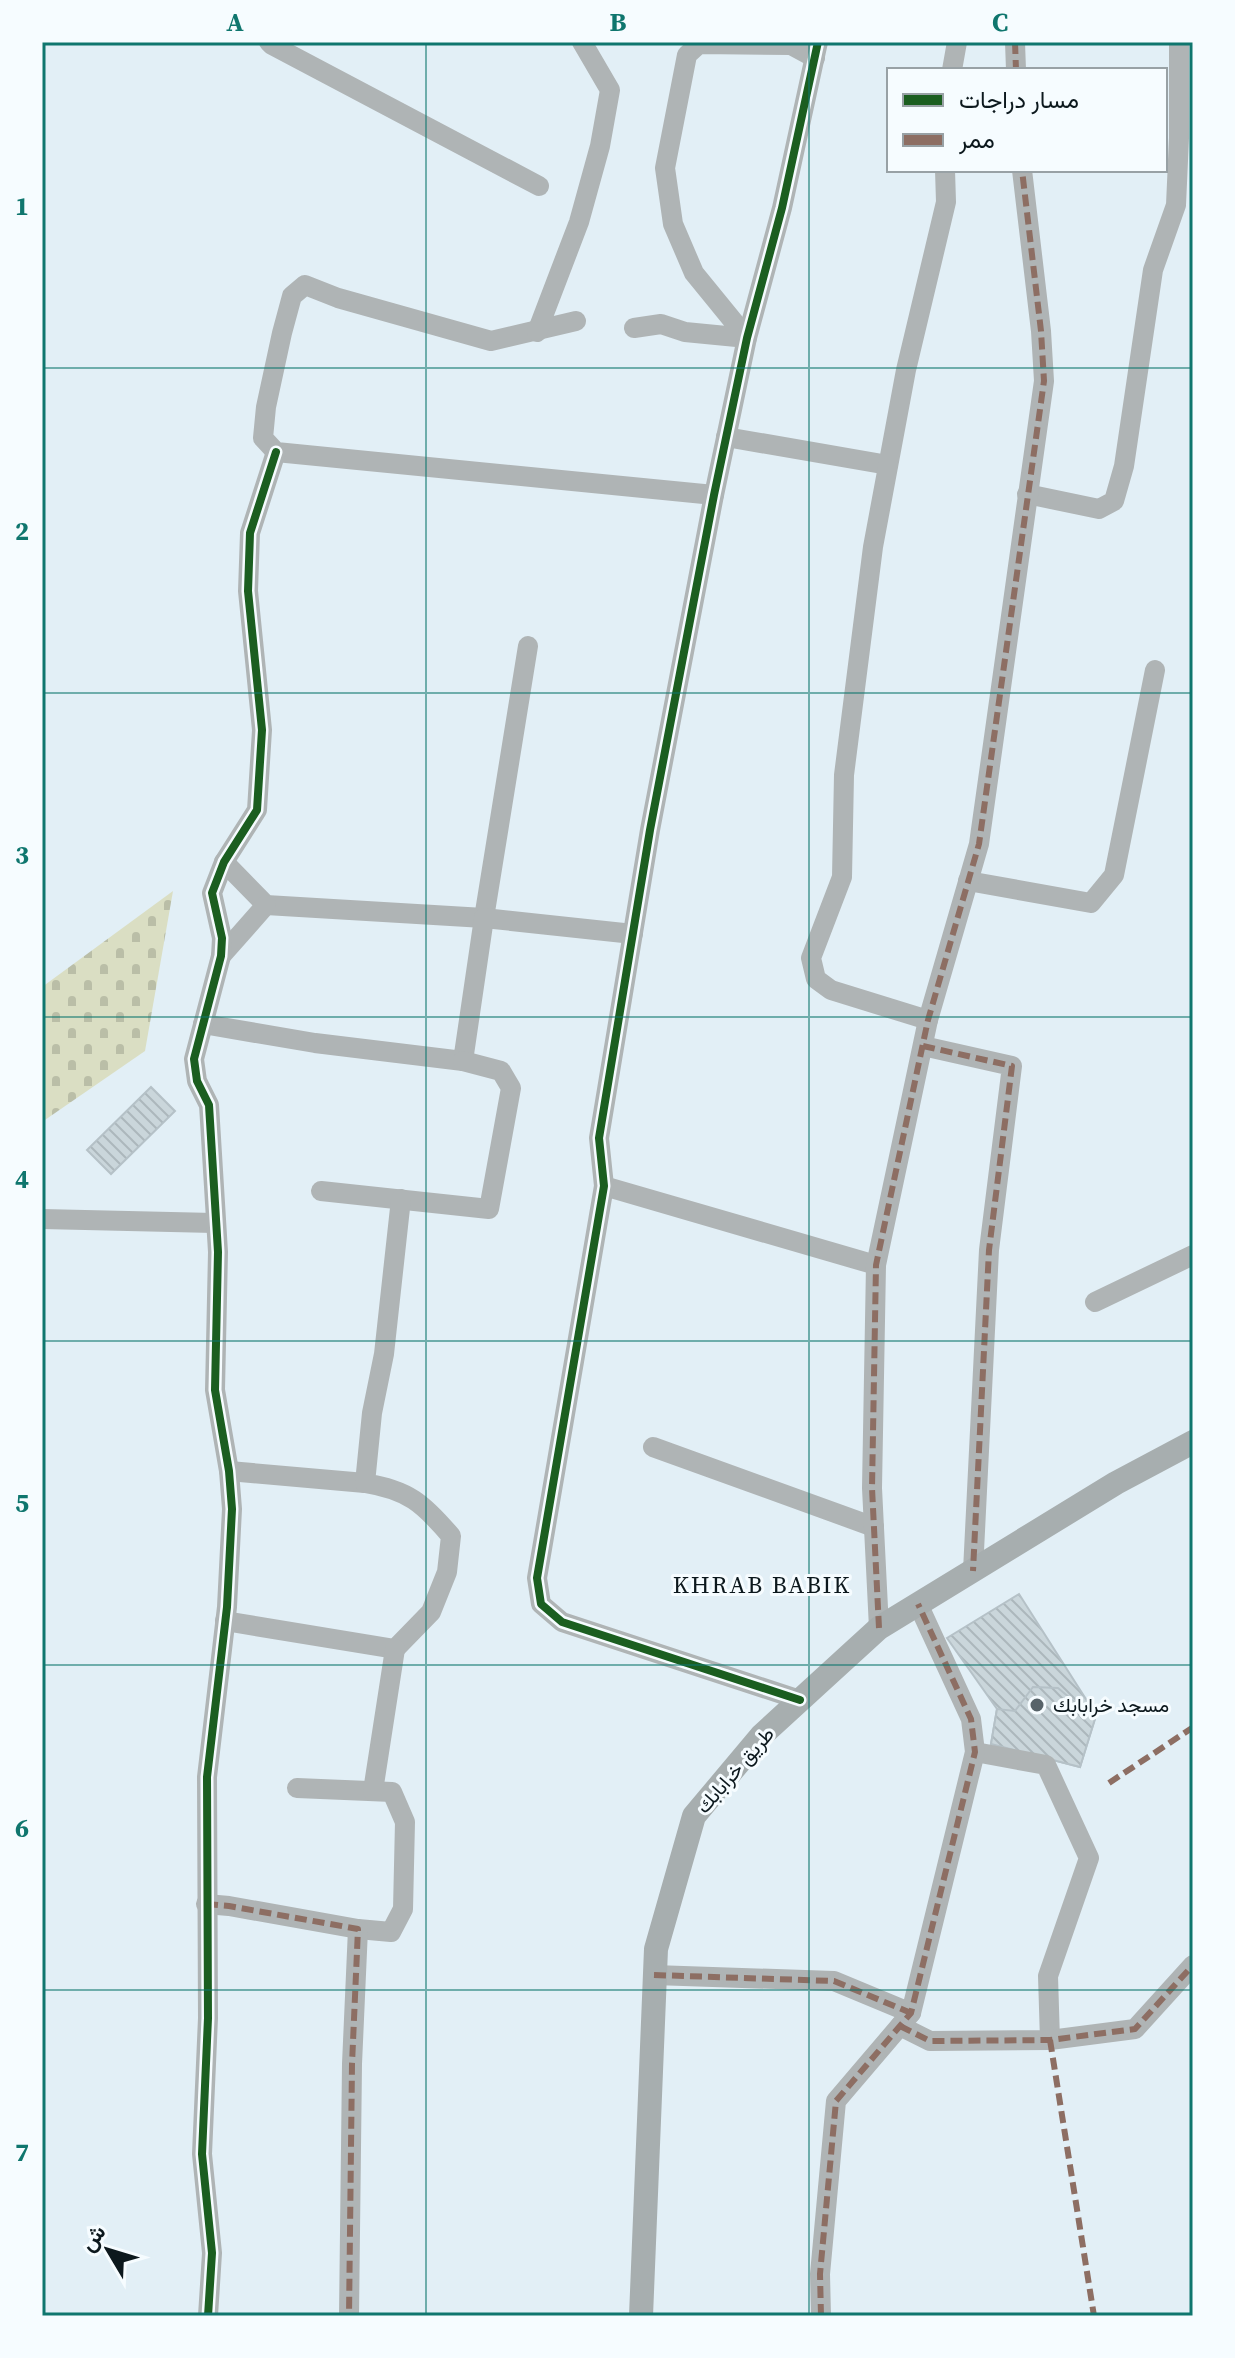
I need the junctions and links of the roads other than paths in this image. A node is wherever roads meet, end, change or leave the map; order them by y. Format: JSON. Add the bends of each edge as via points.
{"nodes":[{"id":1,"x":269,"y":42,"type":"edge"},
{"id":2,"x":582,"y":42,"type":"edge"},
{"id":3,"x":957,"y":42,"type":"edge"},
{"id":4,"x":1015,"y":42,"type":"edge"},
{"id":5,"x":1179,"y":42,"type":"edge"},
{"id":6,"x":816,"y":50,"type":"edge"},
{"id":7,"x":952,"y":68,"type":"edge"},
{"id":8,"x":1016,"y":68,"type":"edge"},
{"id":9,"x":945,"y":172,"type":"edge"},
{"id":10,"x":1022,"y":172,"type":"edge"},
{"id":11,"x":539,"y":186,"type":"dead end"},
{"id":12,"x":576,"y":321,"type":"dead end"},
{"id":13,"x":634,"y":328,"type":"dead end"},
{"id":14,"x":537,"y":332,"type":"junction"},
{"id":15,"x":747,"y":338,"type":"junction"},
{"id":16,"x":726,"y":437,"type":"junction"},
{"id":17,"x":276,"y":452,"type":"junction"},
{"id":18,"x":888,"y":465,"type":"junction"},
{"id":19,"x":1027,"y":494,"type":"junction"},
{"id":20,"x":714,"y":495,"type":"junction"},
{"id":21,"x":528,"y":646,"type":"dead end"},
{"id":22,"x":1155,"y":670,"type":"dead end"},
{"id":23,"x":224,"y":862,"type":"junction"},
{"id":24,"x":968,"y":881,"type":"junction"},
{"id":25,"x":266,"y":905,"type":"junction"},
{"id":26,"x":484,"y":918,"type":"junction"},
{"id":27,"x":633,"y":934,"type":"junction"},
{"id":28,"x":221,"y":956,"type":"junction"},
{"id":29,"x":928,"y":1020,"type":"junction"},
{"id":30,"x":203,"y":1024,"type":"junction"},
{"id":31,"x":923,"y":1046,"type":"junction"},
{"id":32,"x":463,"y":1061,"type":"junction"},
{"id":33,"x":604,"y":1186,"type":"junction"},
{"id":34,"x":321,"y":1191,"type":"dead end"},
{"id":35,"x":401,"y":1199,"type":"junction"},
{"id":36,"x":42,"y":1219,"type":"edge"},
{"id":37,"x":214,"y":1223,"type":"junction"},
{"id":38,"x":1193,"y":1255,"type":"edge"},
{"id":39,"x":876,"y":1265,"type":"junction"},
{"id":40,"x":1095,"y":1302,"type":"dead end"},
{"id":41,"x":1193,"y":1442,"type":"edge"},
{"id":42,"x":653,"y":1447,"type":"dead end"},
{"id":43,"x":229,"y":1471,"type":"junction"},
{"id":44,"x":365,"y":1483,"type":"junction"},
{"id":45,"x":874,"y":1527,"type":"junction"},
{"id":46,"x":973,"y":1571,"type":"junction"},
{"id":47,"x":918,"y":1604,"type":"junction"},
{"id":48,"x":225,"y":1621,"type":"junction"},
{"id":49,"x":879,"y":1628,"type":"junction"},
{"id":50,"x":395,"y":1649,"type":"junction"},
{"id":51,"x":800,"y":1700,"type":"junction"},
{"id":52,"x":975,"y":1752,"type":"junction"},
{"id":53,"x":297,"y":1788,"type":"dead end"},
{"id":54,"x":373,"y":1791,"type":"junction"},
{"id":55,"x":206,"y":1904,"type":"junction"},
{"id":56,"x":358,"y":1929,"type":"junction"},
{"id":57,"x":1193,"y":1965,"type":"edge"},
{"id":58,"x":654,"y":1975,"type":"junction"},
{"id":59,"x":906,"y":2020,"type":"junction"},
{"id":60,"x":1050,"y":2040,"type":"junction"},
{"id":61,"x":208,"y":2316,"type":"edge"},
{"id":62,"x":349,"y":2316,"type":"edge"},
{"id":63,"x":641,"y":2316,"type":"edge"},
{"id":64,"x":821,"y":2316,"type":"edge"}],
"edges":[{"from":1,"to":11,"type":"street"},
{"from":2,"to":14,"type":"street","via":[[610,90],[579,222]]},
{"from":3,"to":7,"type":"street"},
{"from":4,"to":8,"type":"street"},
{"from":5,"to":19,"type":"street","via":[[1176,205],[1153,270],[1124,466],[1114,501],[1099,509]]},
{"from":6,"to":15,"type":"street"},
{"from":6,"to":15,"type":"street","via":[[699,44],[687,55],[665,168],[673,224],[694,273]]},
{"from":9,"to":18,"type":"street","via":[[946,202]]},
{"from":10,"to":19,"type":"street","via":[[1044,381]]},
{"from":12,"to":14,"type":"street"},
{"from":13,"to":15,"type":"street","via":[[661,324],[685,332]]},
{"from":14,"to":17,"type":"street","via":[[491,341],[305,285],[292,296],[266,407],[263,438]]},
{"from":15,"to":16,"type":"street"},
{"from":16,"to":18,"type":"street"},
{"from":16,"to":20,"type":"street"},
{"from":17,"to":20,"type":"street"},
{"from":17,"to":23,"type":"street","via":[[249,547],[248,591],[262,730],[257,810]]},
{"from":18,"to":29,"type":"street","via":[[844,775],[842,877],[811,958],[816,979],[831,990]]},
{"from":19,"to":24,"type":"street","via":[[979,844]]},
{"from":20,"to":27,"type":"street"},
{"from":21,"to":26,"type":"street"},
{"from":22,"to":24,"type":"street","via":[[1114,875],[1091,903]]},
{"from":23,"to":25,"type":"street"},
{"from":23,"to":28,"type":"street","via":[[212,893]]},
{"from":24,"to":29,"type":"street"},
{"from":25,"to":26,"type":"street"},
{"from":25,"to":28,"type":"street"},
{"from":26,"to":27,"type":"street"},
{"from":26,"to":32,"type":"street"},
{"from":27,"to":33,"type":"street","via":[[599,1138]]},
{"from":28,"to":30,"type":"street"},
{"from":29,"to":31,"type":"street"},
{"from":30,"to":32,"type":"street"},
{"from":30,"to":37,"type":"street","via":[[194,1059],[209,1105]]},
{"from":31,"to":39,"type":"street"},
{"from":31,"to":46,"type":"street","via":[[1012,1066],[989,1250]]},
{"from":32,"to":35,"type":"street","via":[[501,1071],[511,1088],[489,1209]]},
{"from":33,"to":39,"type":"street"},
{"from":33,"to":51,"type":"street","via":[[537,1578],[541,1604],[562,1622]]},
{"from":34,"to":35,"type":"street"},
{"from":35,"to":44,"type":"street"},
{"from":36,"to":37,"type":"street"},
{"from":37,"to":43,"type":"street","via":[[215,1390]]},
{"from":38,"to":40,"type":"street"},
{"from":39,"to":45,"type":"street"},
{"from":41,"to":46,"type":"main road","name":"طريق خرابابك"},
{"from":42,"to":45,"type":"street"},
{"from":43,"to":44,"type":"street"},
{"from":43,"to":48,"type":"street","via":[[232,1509]]},
{"from":44,"to":50,"type":"street","via":[[393,1487],[428,1508],[451,1536],[447,1572],[431,1612]]},
{"from":45,"to":49,"type":"street"},
{"from":46,"to":47,"type":"main road","name":"طريق خرابابك"},
{"from":47,"to":49,"type":"main road","name":"طريق خرابابك"},
{"from":47,"to":52,"type":"street","via":[[971,1719]]},
{"from":48,"to":50,"type":"street"},
{"from":48,"to":55,"type":"street","via":[[207,1777]]},
{"from":49,"to":51,"type":"main road","name":"طريق خرابابك"},
{"from":50,"to":54,"type":"street"},
{"from":51,"to":58,"type":"main road","name":"طريق خرابابك","via":[[762,1735],[694,1816],[656,1949]]},
{"from":52,"to":59,"type":"street"},
{"from":52,"to":60,"type":"street","via":[[1046,1765],[1089,1858],[1048,1976]]},
{"from":53,"to":54,"type":"street"},
{"from":54,"to":56,"type":"street","via":[[392,1792],[405,1822],[403,1909],[391,1932]]},
{"from":55,"to":56,"type":"street"},
{"from":55,"to":61,"type":"street","via":[[202,2154],[212,2253]]},
{"from":56,"to":62,"type":"street"},
{"from":57,"to":60,"type":"street","via":[[1135,2029]]},
{"from":58,"to":59,"type":"street","via":[[834,1981]]},
{"from":58,"to":63,"type":"main road","name":"طريق خرابابك"},
{"from":59,"to":60,"type":"street","via":[[930,2041]]},
{"from":59,"to":64,"type":"street","via":[[836,2101]]}]}
